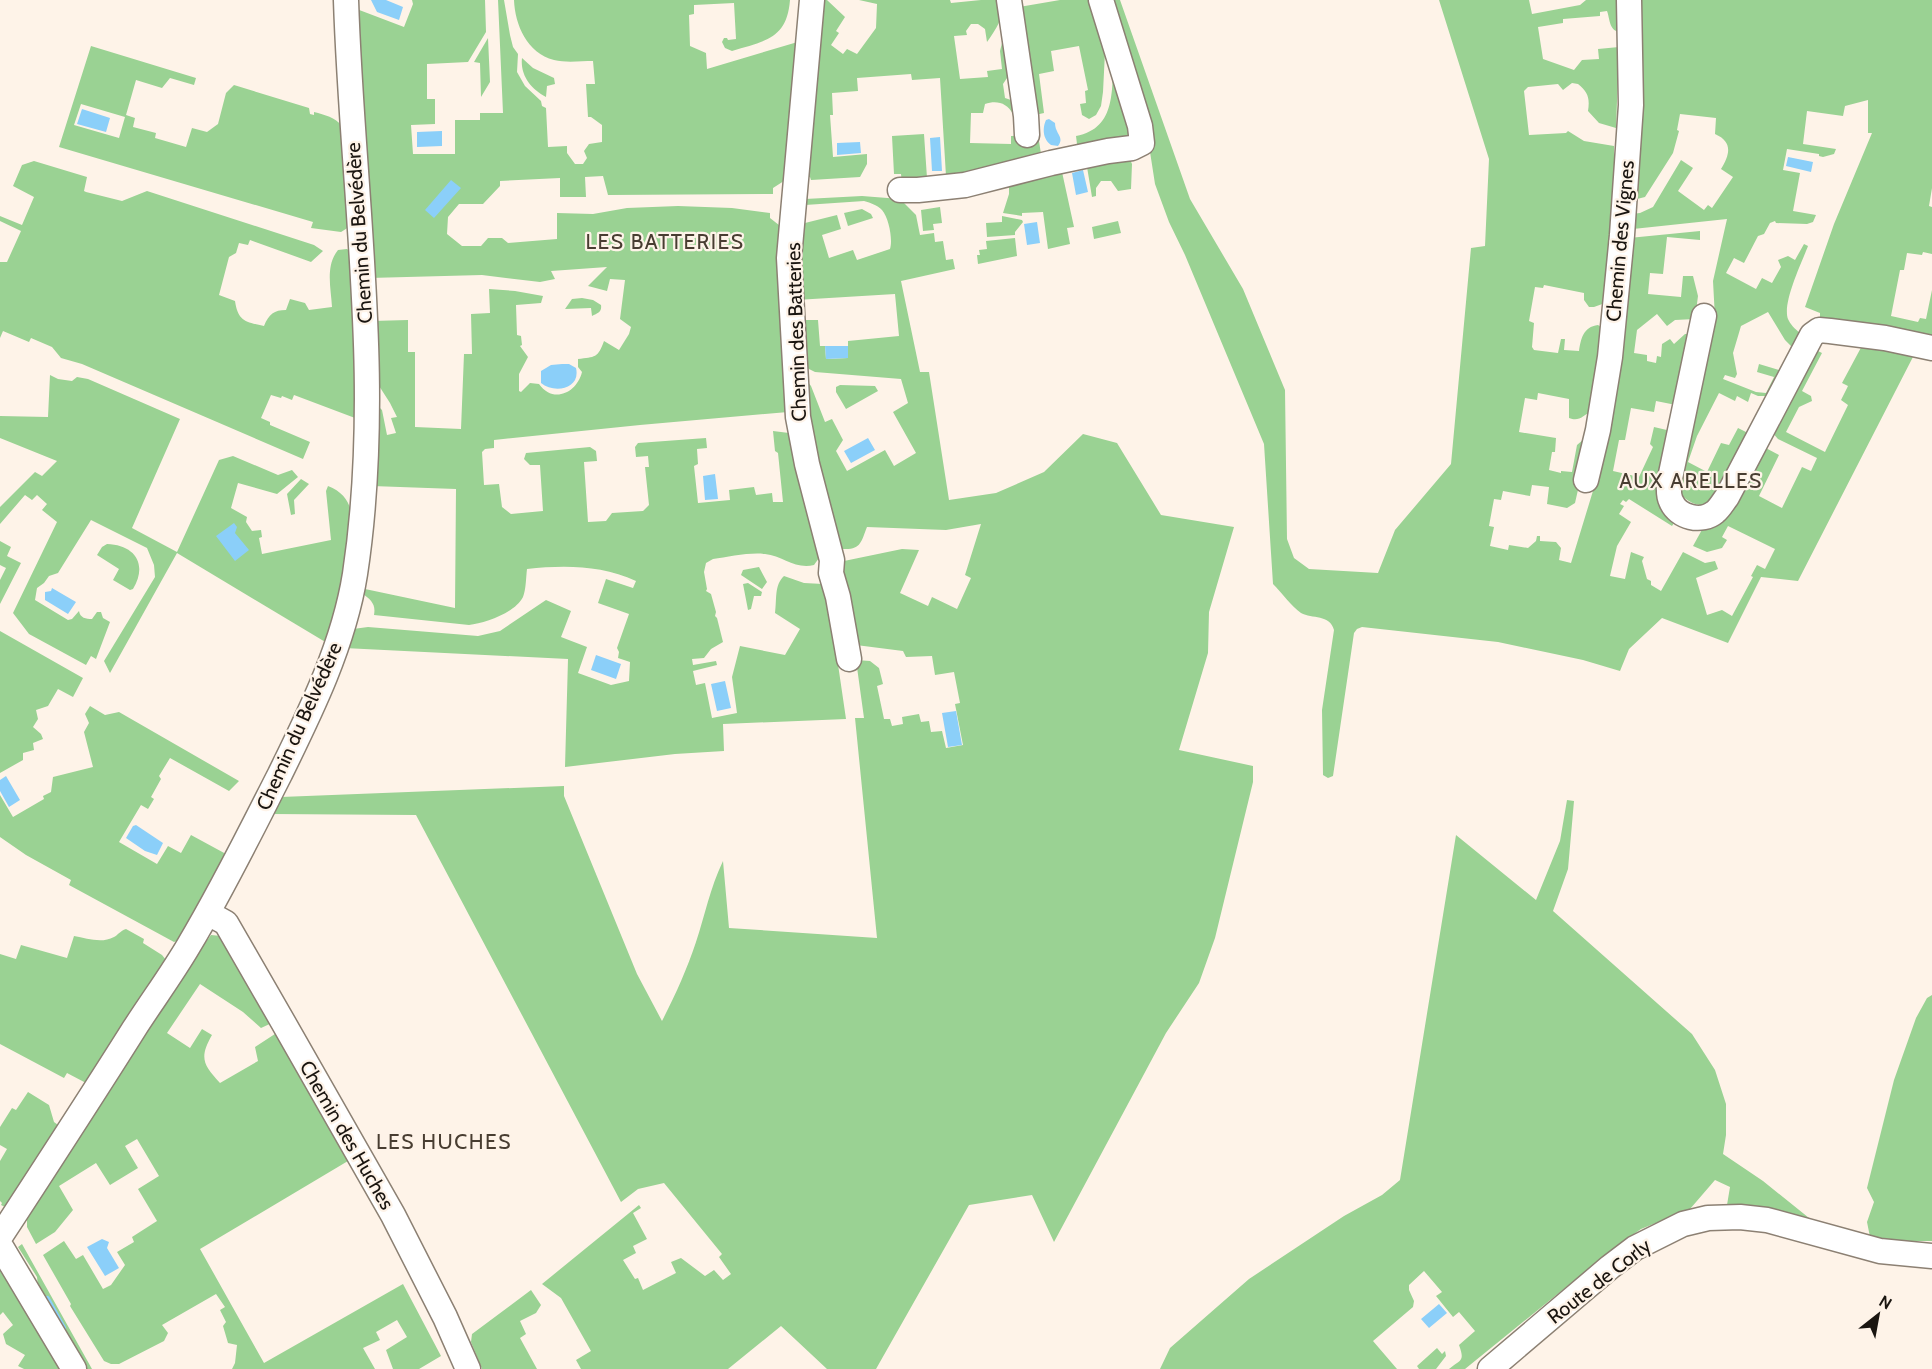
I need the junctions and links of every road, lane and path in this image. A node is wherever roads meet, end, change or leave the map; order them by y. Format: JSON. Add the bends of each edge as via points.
{"nodes":[{"id":1,"x":346,"y":0,"type":"edge"},
{"id":2,"x":812,"y":0,"type":"edge"},
{"id":3,"x":1009,"y":0,"type":"edge"},
{"id":4,"x":1101,"y":0,"type":"edge"},
{"id":5,"x":1629,"y":0,"type":"edge"},
{"id":6,"x":1028,"y":135,"type":"dead end"},
{"id":7,"x":900,"y":190,"type":"dead end"},
{"id":8,"x":1704,"y":316,"type":"dead end"},
{"id":9,"x":1932,"y":348,"type":"edge"},
{"id":10,"x":1586,"y":480,"type":"dead end"},
{"id":11,"x":849,"y":659,"type":"dead end"},
{"id":12,"x":208,"y":913,"type":"junction"},
{"id":13,"x":0,"y":1237,"type":"edge"},
{"id":14,"x":0,"y":1245,"type":"edge"},
{"id":15,"x":1932,"y":1256,"type":"edge"},
{"id":16,"x":74,"y":1369,"type":"edge"},
{"id":17,"x":468,"y":1369,"type":"edge"},
{"id":18,"x":1490,"y":1369,"type":"edge"}],
"edges":[{"from":1,"to":12,"type":"street","name":"Chemin du Belvédère","via":[[366,313],[366,465],[354,576],[339,637],[305,722]]},
{"from":2,"to":11,"type":"street","name":"Chemin des Batteries","via":[[789,258],[794,363],[799,424],[832,560],[831,573]]},
{"from":3,"to":6,"type":"street"},
{"from":4,"to":7,"type":"street","via":[[1142,143],[965,185]]},
{"from":5,"to":10,"type":"street","name":"Chemin des Vignes","via":[[1631,105],[1622,237],[1610,357]]},
{"from":8,"to":9,"type":"street","via":[[1669,483],[1671,502],[1677,510],[1698,519],[1717,511],[1727,497],[1812,335],[1820,330],[1848,333]]},
{"from":12,"to":13,"type":"street","name":"Chemin du Belvédère"},
{"from":12,"to":17,"type":"street","name":"Chemin des Huches","via":[[225,923],[283,1022],[393,1215]]},
{"from":14,"to":16,"type":"street"},
{"from":15,"to":18,"type":"street","name":"Route de Corly","via":[[1880,1251],[1767,1220],[1708,1218],[1683,1224],[1635,1248]]}]}
